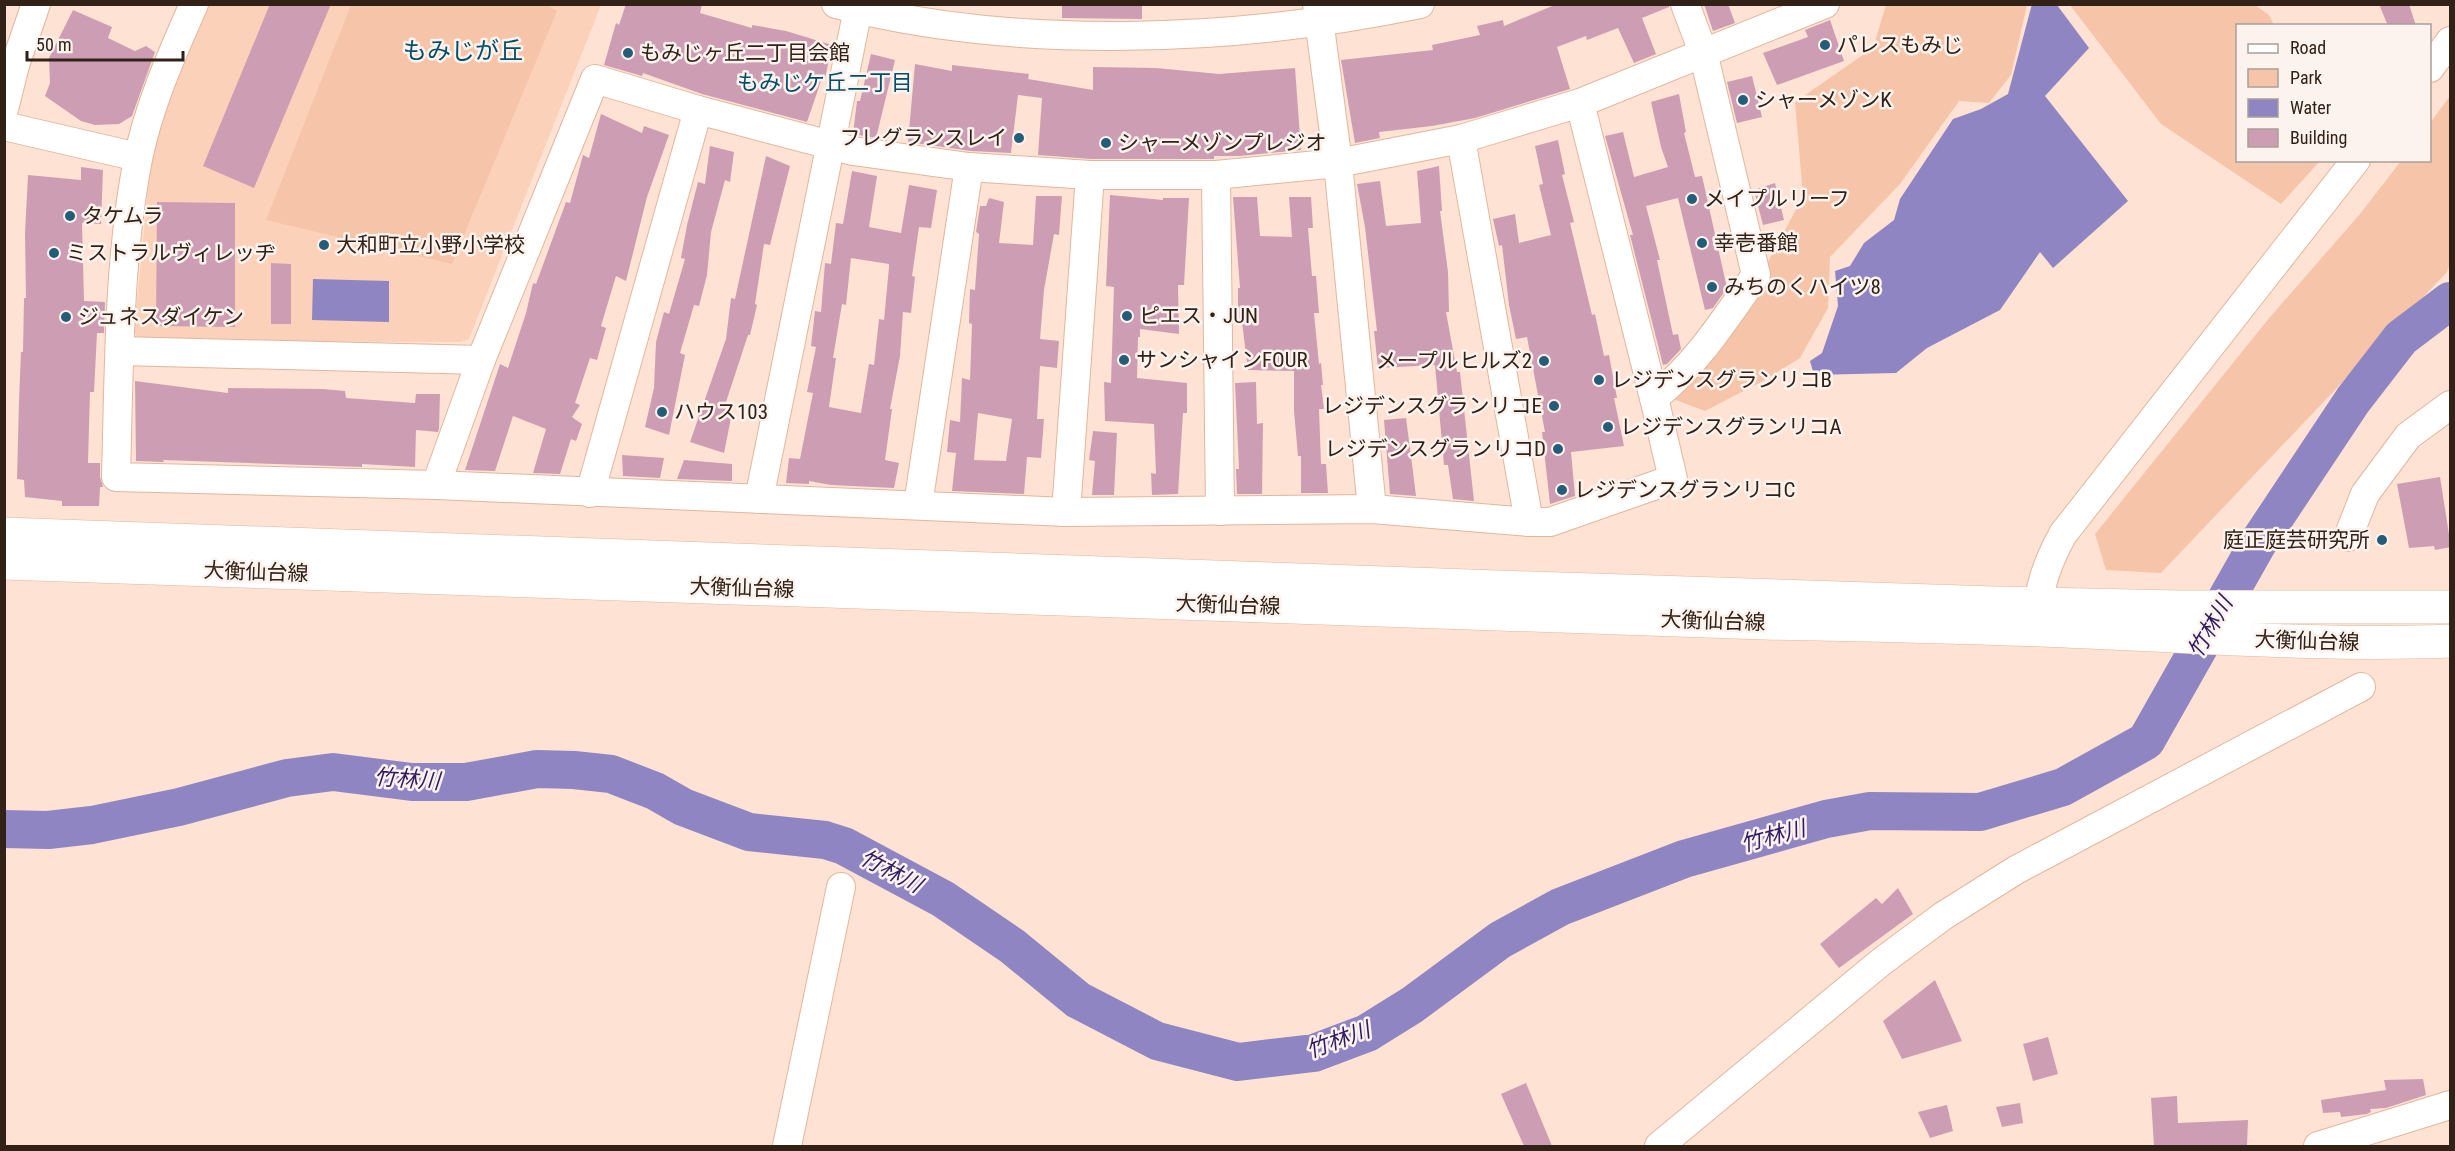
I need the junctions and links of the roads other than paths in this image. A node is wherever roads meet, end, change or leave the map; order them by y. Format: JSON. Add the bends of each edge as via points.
{"nodes":[{"id":1,"x":36,"y":4,"type":"edge"},
{"id":2,"x":194,"y":4,"type":"edge"},
{"id":3,"x":1420,"y":4,"type":"edge"},
{"id":4,"x":1685,"y":4,"type":"edge"},
{"id":5,"x":1825,"y":4,"type":"edge"},
{"id":6,"x":851,"y":6,"type":"edge"},
{"id":7,"x":1318,"y":14,"type":"edge"},
{"id":8,"x":2451,"y":41,"type":"edge"},
{"id":9,"x":1703,"y":52,"type":"junction"},
{"id":10,"x":2431,"y":67,"type":"edge"},
{"id":11,"x":1580,"y":103,"type":"junction"},
{"id":12,"x":4,"y":109,"type":"edge"},
{"id":13,"x":698,"y":110,"type":"junction"},
{"id":14,"x":4,"y":126,"type":"edge"},
{"id":15,"x":1461,"y":138,"type":"junction"},
{"id":16,"x":831,"y":146,"type":"junction"},
{"id":17,"x":138,"y":157,"type":"junction"},
{"id":18,"x":2354,"y":162,"type":"edge"},
{"id":19,"x":1338,"y":163,"type":"junction"},
{"id":20,"x":969,"y":167,"type":"junction"},
{"id":21,"x":1090,"y":175,"type":"junction"},
{"id":22,"x":1216,"y":176,"type":"junction"},
{"id":23,"x":120,"y":351,"type":"junction"},
{"id":24,"x":481,"y":360,"type":"junction"},
{"id":25,"x":1654,"y":399,"type":"junction"},
{"id":26,"x":2451,"y":405,"type":"edge"},
{"id":27,"x":436,"y":485,"type":"junction"},
{"id":28,"x":590,"y":493,"type":"junction"},
{"id":29,"x":759,"y":499,"type":"junction"},
{"id":30,"x":918,"y":505,"type":"junction"},
{"id":31,"x":1372,"y":509,"type":"junction"},
{"id":32,"x":1220,"y":511,"type":"junction"},
{"id":33,"x":1066,"y":512,"type":"junction"},
{"id":34,"x":1529,"y":522,"type":"junction"},
{"id":35,"x":4,"y":534,"type":"edge"},
{"id":36,"x":2348,"y":537,"type":"dead end"},
{"id":37,"x":4,"y":563,"type":"edge"},
{"id":38,"x":2451,"y":607,"type":"edge"},
{"id":39,"x":2037,"y":616,"type":"junction"},
{"id":40,"x":2172,"y":621,"type":"junction"},
{"id":41,"x":2451,"y":641,"type":"edge"},
{"id":42,"x":2361,"y":687,"type":"dead end"},
{"id":43,"x":841,"y":887,"type":"dead end"},
{"id":44,"x":2451,"y":1105,"type":"edge"},
{"id":45,"x":787,"y":1146,"type":"edge"},
{"id":46,"x":1659,"y":1146,"type":"edge"},
{"id":47,"x":2318,"y":1146,"type":"edge"}],
"edges":[{"from":1,"to":12,"type":"street"},
{"from":2,"to":17,"type":"street","via":[[161,77]]},
{"from":3,"to":7,"type":"street"},
{"from":4,"to":9,"type":"street"},
{"from":5,"to":9,"type":"street"},
{"from":6,"to":7,"type":"street","via":[[949,26],[1055,34],[1191,34]]},
{"from":6,"to":16,"type":"street"},
{"from":7,"to":19,"type":"street"},
{"from":8,"to":10,"type":"street"},
{"from":9,"to":11,"type":"street"},
{"from":9,"to":25,"type":"street","via":[[1756,275],[1715,334]]},
{"from":11,"to":15,"type":"street"},
{"from":11,"to":25,"type":"street"},
{"from":13,"to":16,"type":"street"},
{"from":13,"to":24,"type":"street","via":[[595,79]]},
{"from":13,"to":28,"type":"street"},
{"from":14,"to":17,"type":"street"},
{"from":15,"to":19,"type":"street"},
{"from":15,"to":34,"type":"street"},
{"from":16,"to":20,"type":"street"},
{"from":16,"to":29,"type":"street"},
{"from":17,"to":23,"type":"street","via":[[129,220]]},
{"from":18,"to":39,"type":"street","via":[[2063,534],[2047,563]]},
{"from":19,"to":22,"type":"street"},
{"from":19,"to":31,"type":"street"},
{"from":20,"to":21,"type":"street"},
{"from":20,"to":30,"type":"street"},
{"from":21,"to":22,"type":"street"},
{"from":21,"to":33,"type":"street"},
{"from":22,"to":32,"type":"street"},
{"from":23,"to":24,"type":"street"},
{"from":23,"to":27,"type":"street","via":[[116,477]]},
{"from":24,"to":27,"type":"street"},
{"from":25,"to":34,"type":"street","via":[[1673,479],[1550,522]]},
{"from":26,"to":36,"type":"street","via":[[2408,436],[2365,495]]},
{"from":27,"to":28,"type":"street"},
{"from":28,"to":29,"type":"street"},
{"from":29,"to":30,"type":"street"},
{"from":30,"to":33,"type":"street"},
{"from":31,"to":32,"type":"street"},
{"from":31,"to":34,"type":"street"},
{"from":32,"to":33,"type":"street"},
{"from":35,"to":39,"type":"main road","name":"大衡仙台線","via":[[1486,587]]},
{"from":37,"to":39,"type":"main road","name":"大衡仙台線","via":[[1752,622]]},
{"from":38,"to":40,"type":"main road","name":"大衡仙台線","via":[[2258,608]]},
{"from":39,"to":40,"type":"main road","name":"大衡仙台線"},
{"from":40,"to":41,"type":"main road","name":"大衡仙台線","via":[[2238,639],[2386,644]]},
{"from":42,"to":46,"type":"street","via":[[2016,870],[1943,916],[1881,962]]},
{"from":43,"to":45,"type":"street"},
{"from":44,"to":47,"type":"street"}]}
